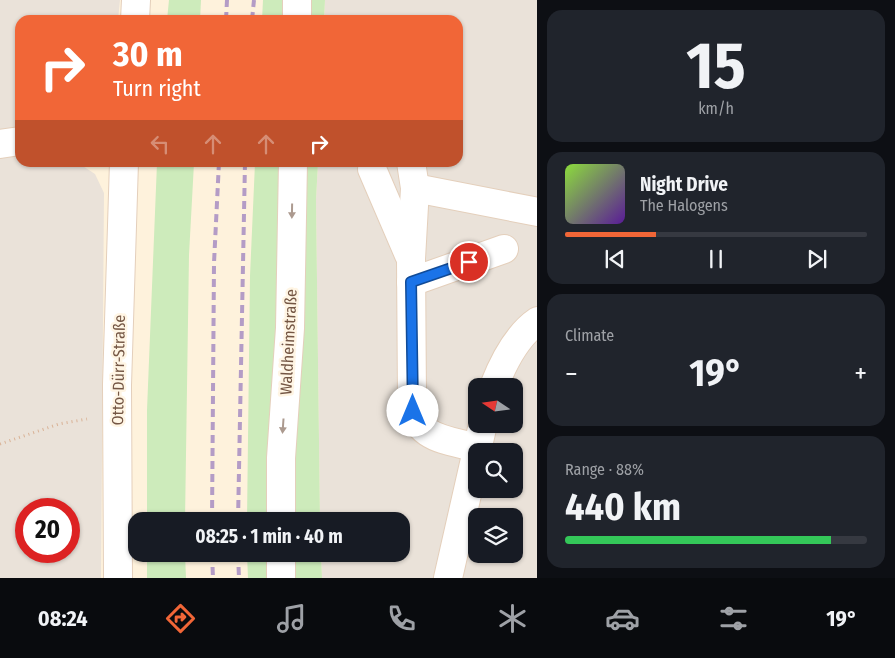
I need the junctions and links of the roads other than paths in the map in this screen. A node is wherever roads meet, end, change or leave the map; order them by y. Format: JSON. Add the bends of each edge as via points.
{"nodes":[{"id":1,"x":136,"y":0,"type":"edge"},
{"id":2,"x":297,"y":0,"type":"edge"},
{"id":3,"x":135,"y":15,"type":"edge"},
{"id":4,"x":297,"y":15,"type":"edge"},
{"id":5,"x":15,"y":142,"type":"edge"},
{"id":6,"x":0,"y":144,"type":"edge"},
{"id":7,"x":124,"y":167,"type":"edge"},
{"id":8,"x":293,"y":167,"type":"edge"},
{"id":9,"x":372,"y":169,"type":"dead end"},
{"id":10,"x":413,"y":175,"type":"edge"},
{"id":11,"x":537,"y":212,"type":"edge"},
{"id":12,"x":504,"y":249,"type":"dead end"},
{"id":13,"x":411,"y":270,"type":"junction"},
{"id":14,"x":537,"y":322,"type":"edge"},
{"id":15,"x":497,"y":378,"type":"edge"},
{"id":16,"x":480,"y":436,"type":"edge"},
{"id":17,"x":281,"y":512,"type":"edge"},
{"id":18,"x":281,"y":562,"type":"edge"},
{"id":19,"x":118,"y":578,"type":"edge"},
{"id":20,"x":281,"y":578,"type":"edge"},
{"id":21,"x":448,"y":578,"type":"edge"}],
"edges":[{"from":1,"to":3,"type":"street"},
{"from":2,"to":4,"type":"street"},
{"from":5,"to":6,"type":"street"},
{"from":7,"to":19,"type":"street","name":"Otto-Dürr-Straße","via":[[117,418]]},
{"from":8,"to":17,"type":"street","name":"Waldheimstraße","one_way":true,"via":[[290,328],[281,458]]},
{"from":9,"to":13,"type":"street"},
{"from":10,"to":11,"type":"street"},
{"from":10,"to":13,"type":"street"},
{"from":12,"to":13,"type":"street"},
{"from":13,"to":16,"type":"street","via":[[415,420],[433,436]]},
{"from":14,"to":15,"type":"street","via":[[518,342]]},
{"from":16,"to":21,"type":"street"},
{"from":18,"to":20,"type":"street"}]}
